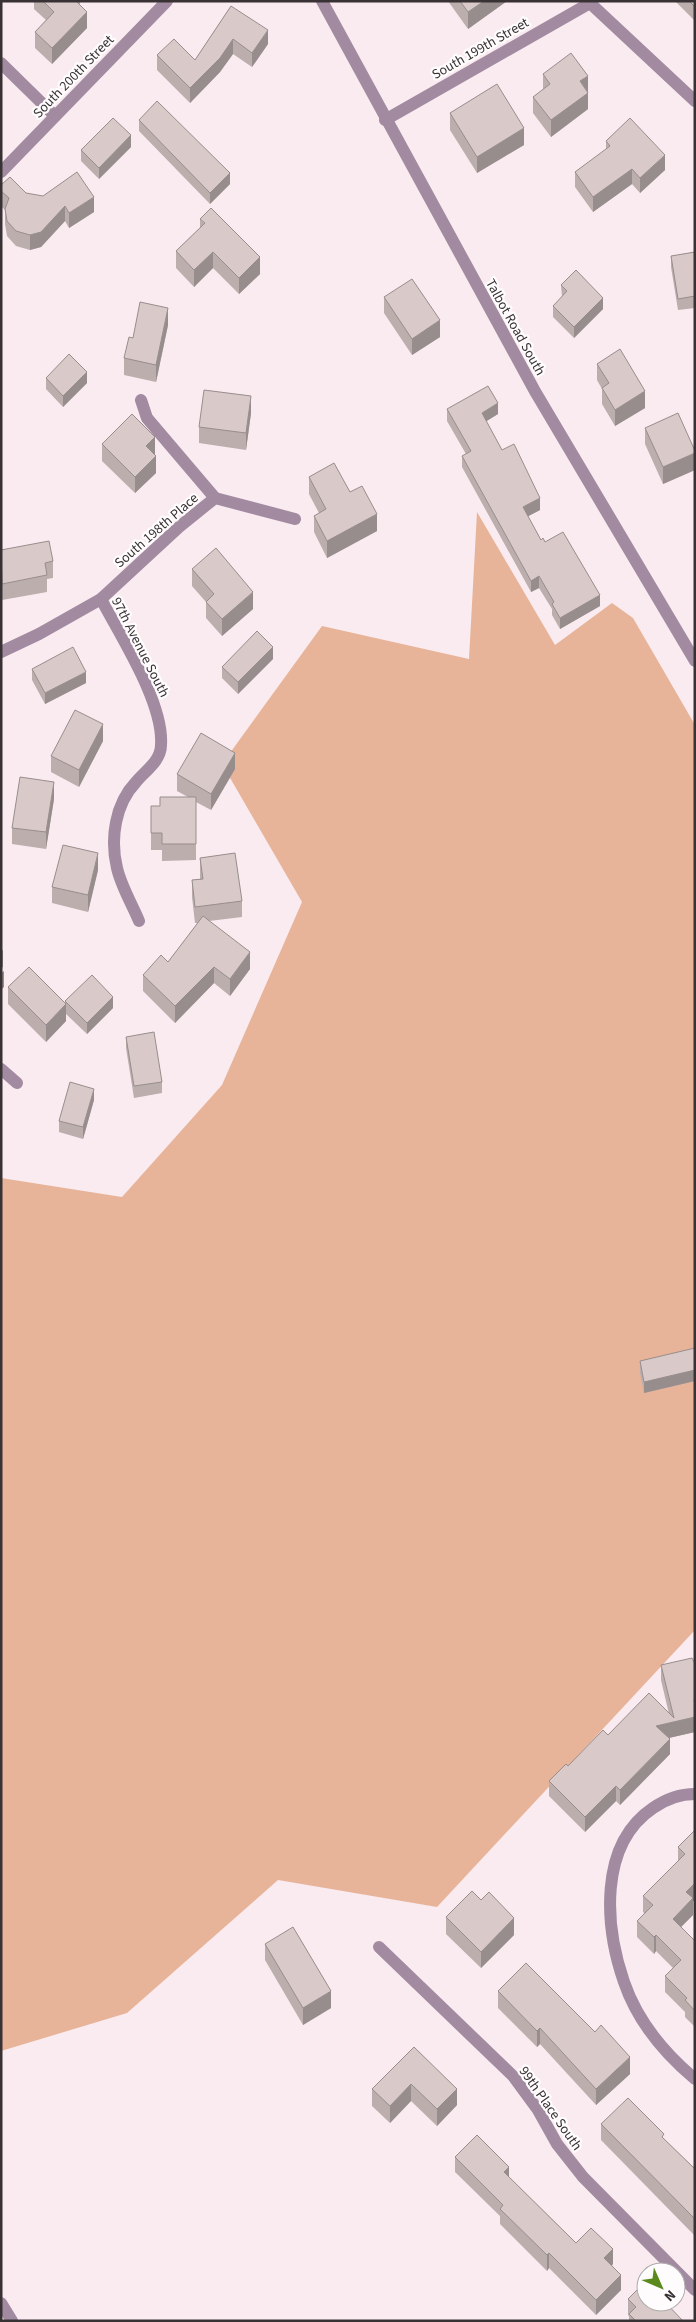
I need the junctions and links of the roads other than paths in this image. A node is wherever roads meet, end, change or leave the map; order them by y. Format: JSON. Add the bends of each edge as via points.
{"nodes":[{"id":1,"x":322,"y":1,"type":"edge"},
{"id":2,"x":162,"y":3,"type":"edge"},
{"id":3,"x":1,"y":63,"type":"edge"},
{"id":4,"x":695,"y":101,"type":"edge"},
{"id":5,"x":55,"y":116,"type":"junction"},
{"id":6,"x":385,"y":120,"type":"junction"},
{"id":7,"x":1,"y":172,"type":"edge"},
{"id":8,"x":141,"y":400,"type":"dead end"},
{"id":9,"x":215,"y":498,"type":"junction"},
{"id":10,"x":294,"y":519,"type":"dead end"},
{"id":11,"x":101,"y":599,"type":"junction"},
{"id":12,"x":1,"y":652,"type":"edge"},
{"id":13,"x":695,"y":661,"type":"edge"},
{"id":14,"x":139,"y":921,"type":"dead end"},
{"id":15,"x":1,"y":1069,"type":"edge"},
{"id":16,"x":17,"y":1083,"type":"dead end"},
{"id":17,"x":695,"y":1794,"type":"edge"},
{"id":18,"x":379,"y":1947,"type":"dead end"},
{"id":19,"x":695,"y":2079,"type":"edge"},
{"id":20,"x":695,"y":2290,"type":"edge"},
{"id":21,"x":1,"y":2304,"type":"edge"},
{"id":22,"x":12,"y":2321,"type":"edge"}],
"edges":[{"from":1,"to":6,"type":"street","name":"Talbot Road South"},
{"from":2,"to":5,"type":"street","name":"South 200th Street"},
{"from":3,"to":5,"type":"street"},
{"from":4,"to":6,"type":"street","name":"South 199th Street","via":[[590,3]]},
{"from":5,"to":7,"type":"street","name":"South 200th Street"},
{"from":6,"to":13,"type":"street","name":"Talbot Road South","via":[[536,393]]},
{"from":8,"to":9,"type":"street","via":[[147,418]]},
{"from":9,"to":10,"type":"street","name":"South 198th Place"},
{"from":9,"to":11,"type":"street","name":"South 198th Place"},
{"from":11,"to":12,"type":"street","name":"97th Avenue South"},
{"from":11,"to":14,"type":"street","name":"97th Avenue South","via":[[153,699],[160,723],[162,747],[151,768],[121,803],[114,836],[117,868]]},
{"from":15,"to":16,"type":"street"},
{"from":17,"to":19,"type":"street","via":[[664,1800],[640,1817],[618,1849],[610,1913],[624,1983],[646,2028],[675,2062]]},
{"from":18,"to":20,"type":"street","name":"99th Place South","via":[[513,2076],[583,2178]]},
{"from":21,"to":22,"type":"street"}]}
